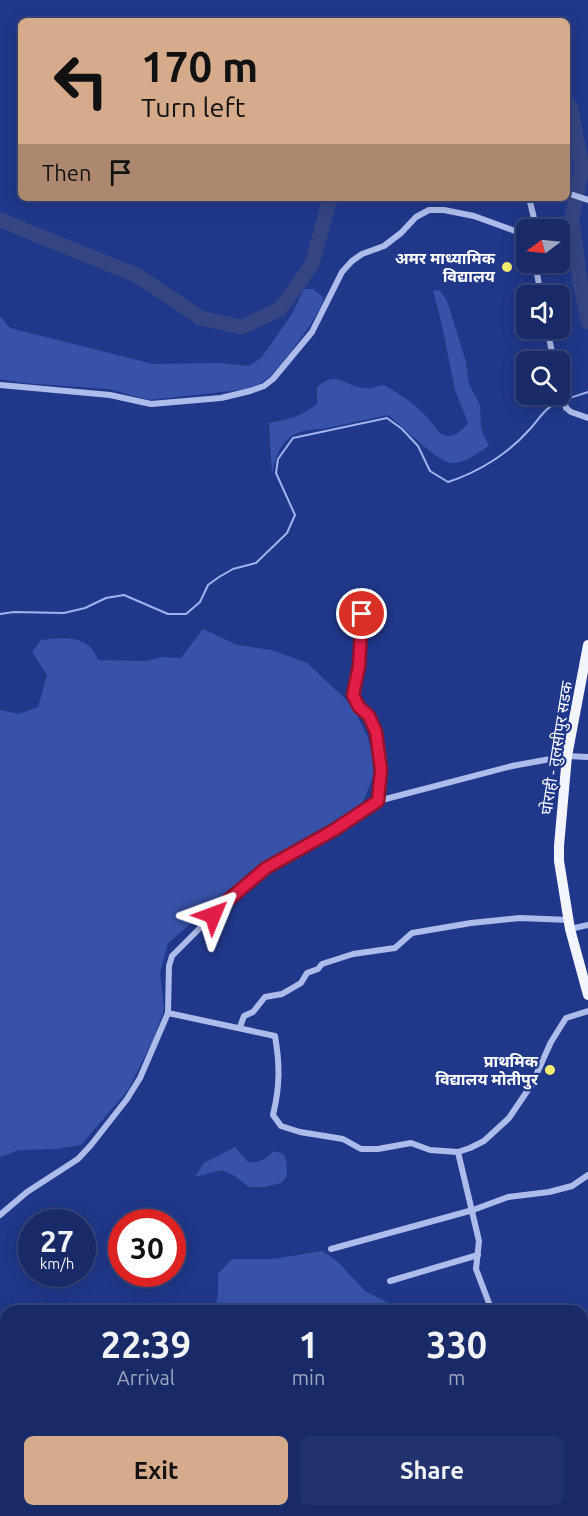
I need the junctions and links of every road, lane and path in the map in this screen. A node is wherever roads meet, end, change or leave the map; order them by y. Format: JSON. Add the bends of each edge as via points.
{"nodes":[{"id":1,"x":570,"y":194,"type":"edge"},
{"id":2,"x":588,"y":200,"type":"edge"},
{"id":3,"x":530,"y":201,"type":"edge"},
{"id":4,"x":534,"y":219,"type":"edge"},
{"id":5,"x":516,"y":231,"type":"edge"},
{"id":6,"x":0,"y":385,"type":"edge"},
{"id":7,"x":565,"y":405,"type":"edge"},
{"id":8,"x":588,"y":418,"type":"edge"},
{"id":9,"x":362,"y":614,"type":"dead end"},
{"id":10,"x":588,"y":645,"type":"edge"},
{"id":11,"x":567,"y":756,"type":"junction"},
{"id":12,"x":588,"y":757,"type":"edge"},
{"id":13,"x":378,"y":801,"type":"junction"},
{"id":14,"x":570,"y":924,"type":"junction"},
{"id":15,"x":588,"y":925,"type":"edge"},
{"id":16,"x":588,"y":996,"type":"edge"},
{"id":17,"x":588,"y":1011,"type":"edge"},
{"id":18,"x":168,"y":1013,"type":"junction"},
{"id":19,"x":240,"y":1027,"type":"junction"},
{"id":20,"x":458,"y":1152,"type":"junction"},
{"id":21,"x":588,"y":1175,"type":"edge"},
{"id":22,"x":473,"y":1210,"type":"junction"},
{"id":23,"x":0,"y":1215,"type":"edge"},
{"id":24,"x":331,"y":1249,"type":"dead end"},
{"id":25,"x":478,"y":1255,"type":"junction"},
{"id":26,"x":390,"y":1281,"type":"dead end"},
{"id":27,"x":489,"y":1305,"type":"edge"}],
"edges":[{"from":1,"to":2,"type":"street"},
{"from":3,"to":4,"type":"street"},
{"from":5,"to":6,"type":"street","via":[[444,210],[429,210],[416,217],[384,246],[352,261],[342,272],[312,332],[273,379],[250,391],[221,398],[151,404],[110,395]]},
{"from":7,"to":8,"type":"street","via":[[571,412]]},
{"from":9,"to":13,"type":"street","via":[[353,695],[376,732],[381,770]]},
{"from":10,"to":11,"type":"main road","name":"घोराही - तुलसीपुर सडक"},
{"from":11,"to":12,"type":"street"},
{"from":11,"to":13,"type":"street","via":[[512,766]]},
{"from":11,"to":14,"type":"main road","name":"घोराही - तुलसीपुर सडक","via":[[559,846]]},
{"from":13,"to":18,"type":"street","via":[[266,868],[177,949],[169,966]]},
{"from":14,"to":15,"type":"street"},
{"from":14,"to":16,"type":"main road","name":"घोराही - तुलसीपुर सडक"},
{"from":14,"to":19,"type":"street","via":[[520,918],[412,933],[395,948],[352,954],[322,964],[307,973],[301,983],[265,997],[253,1012],[244,1016]]},
{"from":17,"to":20,"type":"street","via":[[566,1018],[509,1118],[484,1141]]},
{"from":18,"to":19,"type":"street"},
{"from":18,"to":23,"type":"street","via":[[140,1078],[91,1145],[78,1159]]},
{"from":19,"to":20,"type":"street","via":[[275,1036],[280,1065],[273,1115],[281,1126],[342,1139],[361,1149],[411,1143],[430,1150]]},
{"from":20,"to":22,"type":"street"},
{"from":21,"to":22,"type":"street","via":[[572,1186],[508,1197]]},
{"from":22,"to":24,"type":"street"},
{"from":22,"to":25,"type":"street"},
{"from":25,"to":26,"type":"street"},
{"from":25,"to":27,"type":"street","via":[[478,1280]]}]}
